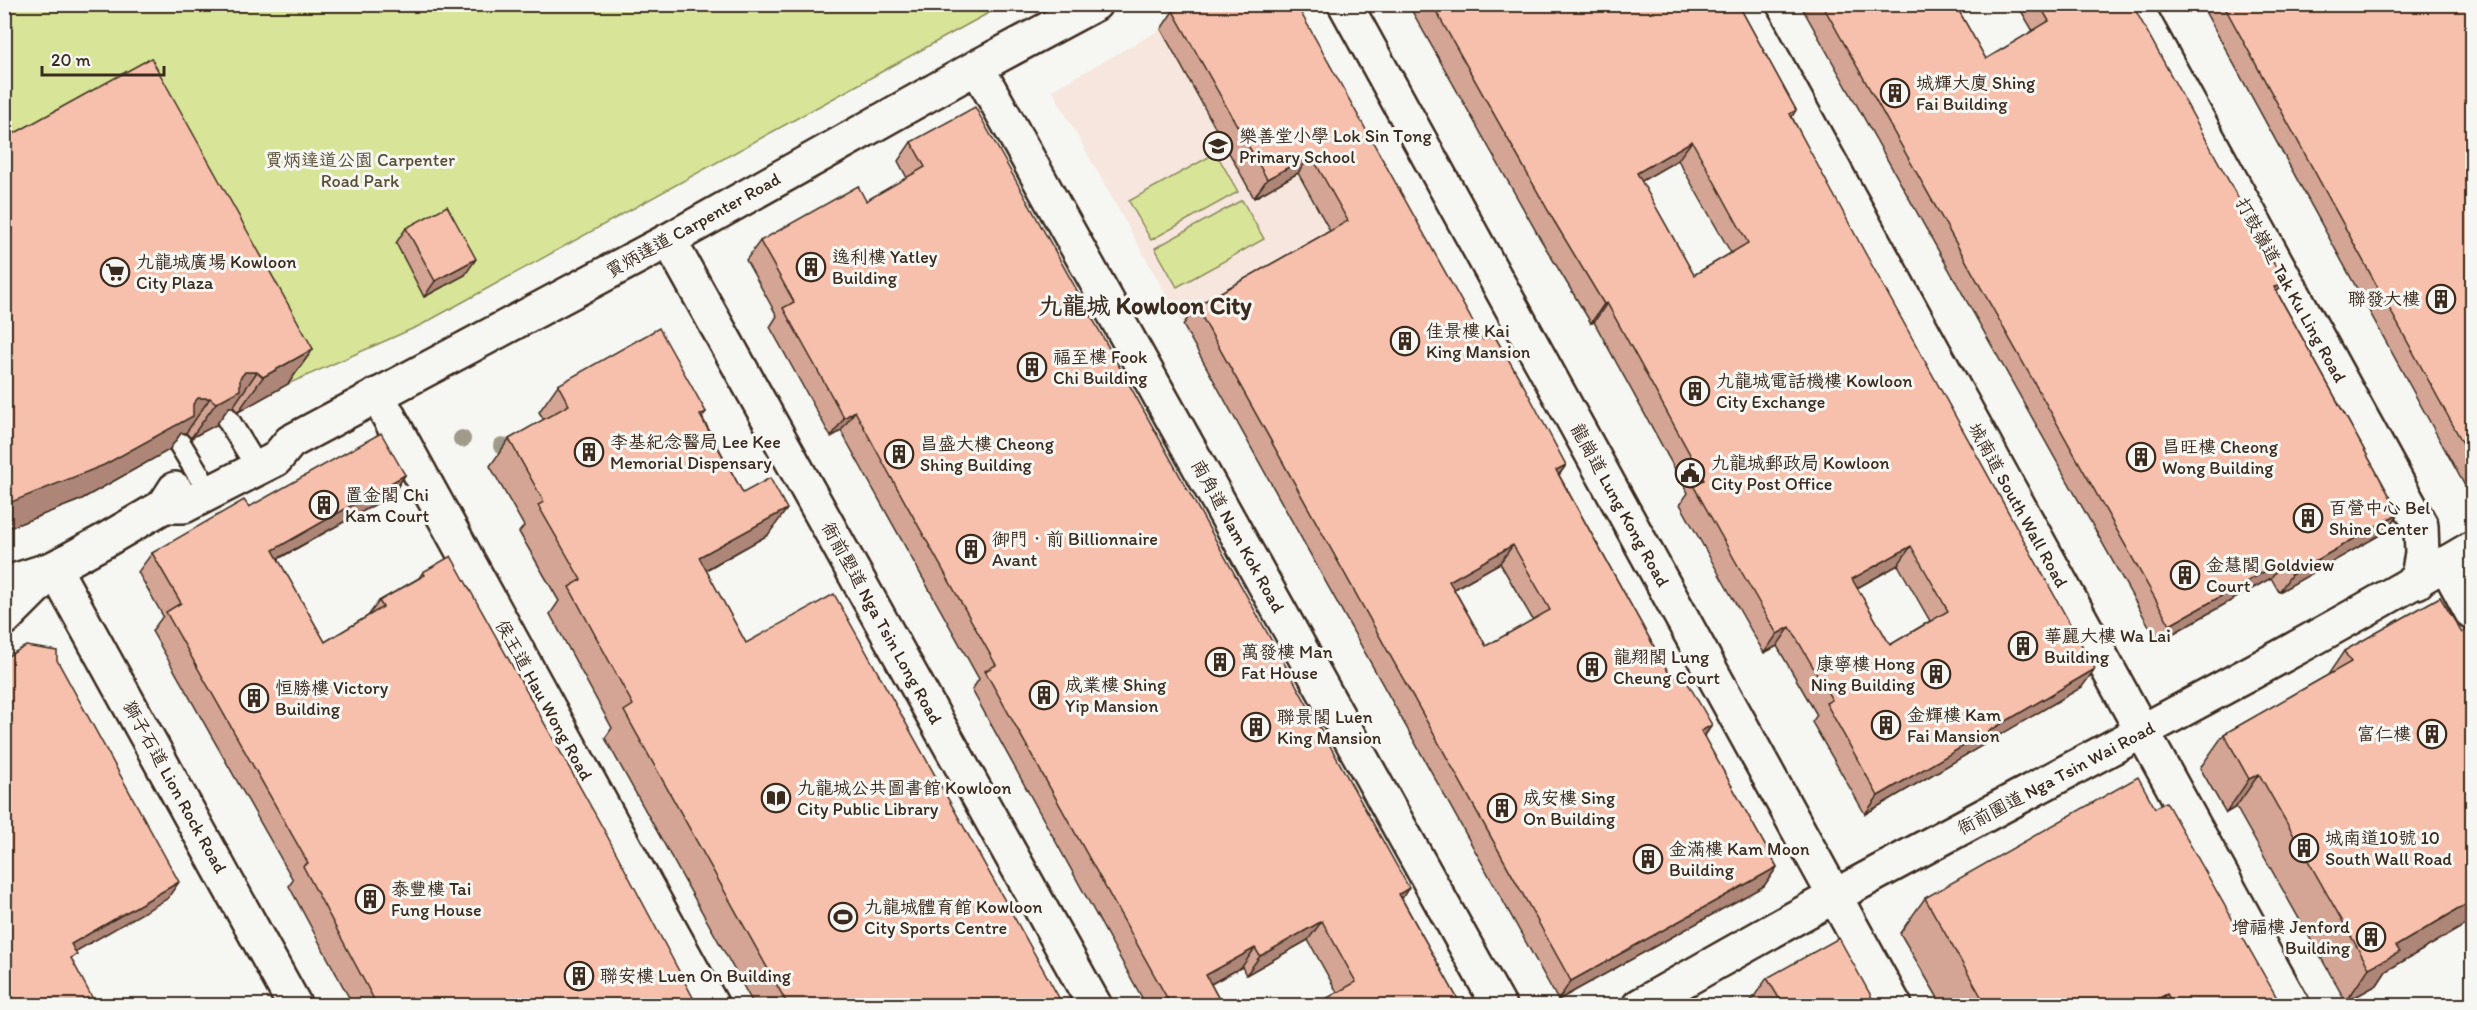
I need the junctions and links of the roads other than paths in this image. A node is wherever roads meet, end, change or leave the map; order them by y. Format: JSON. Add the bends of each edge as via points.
{"nodes":[{"id":1,"x":1095,"y":4,"type":"edge"},
{"id":2,"x":1345,"y":4,"type":"edge"},
{"id":3,"x":1743,"y":4,"type":"edge"},
{"id":4,"x":2134,"y":4,"type":"edge"},
{"id":5,"x":977,"y":67,"type":"junction"},
{"id":6,"x":669,"y":240,"type":"junction"},
{"id":7,"x":377,"y":395,"type":"junction"},
{"id":8,"x":227,"y":418,"type":"edge"},
{"id":9,"x":290,"y":442,"type":"junction"},
{"id":10,"x":180,"y":444,"type":"edge"},
{"id":11,"x":249,"y":454,"type":"junction"},
{"id":12,"x":200,"y":477,"type":"junction"},
{"id":13,"x":164,"y":506,"type":"junction"},
{"id":14,"x":2421,"y":526,"type":"junction"},
{"id":15,"x":2462,"y":554,"type":"edge"},
{"id":16,"x":54,"y":568,"type":"junction"},
{"id":17,"x":2417,"y":582,"type":"junction"},
{"id":18,"x":4,"y":584,"type":"edge"},
{"id":19,"x":2472,"y":613,"type":"edge"},
{"id":20,"x":4,"y":619,"type":"edge"},
{"id":21,"x":2143,"y":732,"type":"junction"},
{"id":22,"x":1834,"y":896,"type":"junction"},
{"id":23,"x":295,"y":1005,"type":"edge"},
{"id":24,"x":712,"y":1005,"type":"edge"},
{"id":25,"x":1095,"y":1005,"type":"edge"},
{"id":26,"x":1499,"y":1005,"type":"edge"},
{"id":27,"x":1639,"y":1005,"type":"edge"},
{"id":28,"x":1895,"y":1005,"type":"edge"},
{"id":29,"x":2294,"y":1005,"type":"edge"}],
"edges":[{"from":1,"to":5,"type":"street","name":"賈炳達道 Carpenter Road"},
{"from":2,"to":22,"type":"street","name":"龍崗道 Lung Kong Road"},
{"from":3,"to":21,"type":"street","name":"城南道 South Wall Road"},
{"from":4,"to":14,"type":"street","name":"打鼓嶺道 Tak Ku Ling Road"},
{"from":5,"to":6,"type":"street","name":"賈炳達道 Carpenter Road"},
{"from":5,"to":26,"type":"street","name":"南角道 Nam Kok Road"},
{"from":6,"to":7,"type":"street","name":"賈炳達道 Carpenter Road"},
{"from":6,"to":25,"type":"street","name":"衙前塱道 Nga Tsin Long Road"},
{"from":7,"to":9,"type":"street","name":"賈炳達道 Carpenter Road"},
{"from":7,"to":24,"type":"street","name":"侯王道 Hau Wong Road"},
{"from":8,"to":11,"type":"lane"},
{"from":9,"to":11,"type":"street","name":"賈炳達道 Carpenter Road","via":[[269,445]]},
{"from":9,"to":13,"type":"street","name":"賈炳達道 Carpenter Road","via":[[276,459],[195,501],[184,506]]},
{"from":10,"to":12,"type":"lane"},
{"from":11,"to":12,"type":"street","name":"賈炳達道 Carpenter Road"},
{"from":12,"to":13,"type":"street","name":"賈炳達道 Carpenter Road","via":[[175,489]]},
{"from":13,"to":16,"type":"street","name":"賈炳達道 Carpenter Road"},
{"from":14,"to":15,"type":"street"},
{"from":14,"to":17,"type":"street","name":"打鼓嶺道 Tak Ku Ling Road"},
{"from":15,"to":17,"type":"street","name":"衙前圍道 Nga Tsin Wai Road"},
{"from":15,"to":19,"type":"street"},
{"from":16,"to":18,"type":"street","name":"賈炳達道 Carpenter Road"},
{"from":16,"to":20,"type":"street","name":"賈炳達道 Carpenter Road"},
{"from":16,"to":23,"type":"street","name":"獅子石道 Lion Rock Road"},
{"from":17,"to":21,"type":"street","name":"衙前圍道 Nga Tsin Wai Road"},
{"from":21,"to":22,"type":"street","name":"衙前圍道 Nga Tsin Wai Road"},
{"from":21,"to":29,"type":"street","name":"城南道 South Wall Road"},
{"from":22,"to":27,"type":"street","name":"衙前圍道 Nga Tsin Wai Road"},
{"from":22,"to":28,"type":"street","name":"龍崗道 Lung Kong Road"}]}
